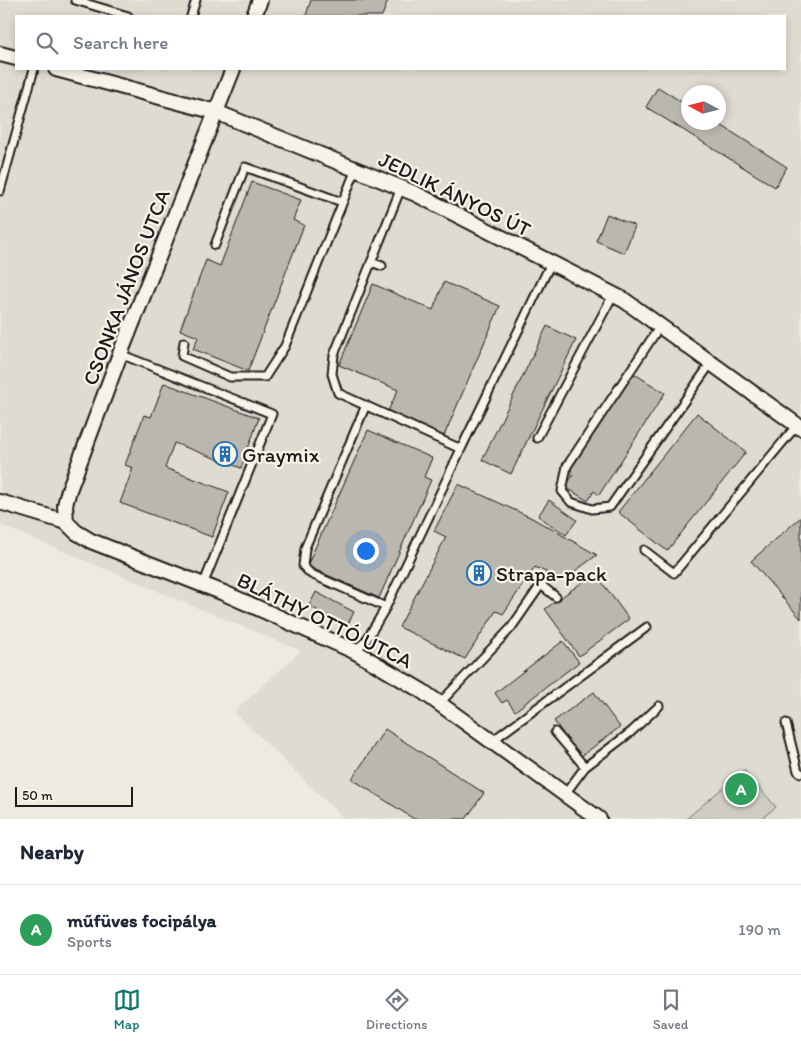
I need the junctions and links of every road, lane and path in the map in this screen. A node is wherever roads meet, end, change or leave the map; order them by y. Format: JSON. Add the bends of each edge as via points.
{"nodes":[{"id":1,"x":74,"y":0,"type":"edge"},
{"id":2,"x":196,"y":0,"type":"edge"},
{"id":3,"x":260,"y":0,"type":"edge"},
{"id":4,"x":125,"y":15,"type":"edge"},
{"id":5,"x":192,"y":15,"type":"edge"},
{"id":6,"x":254,"y":15,"type":"edge"},
{"id":7,"x":0,"y":54,"type":"edge"},
{"id":8,"x":15,"y":58,"type":"edge"},
{"id":9,"x":34,"y":70,"type":"edge"},
{"id":10,"x":60,"y":70,"type":"edge"},
{"id":11,"x":233,"y":70,"type":"edge"},
{"id":12,"x":216,"y":112,"type":"junction"},
{"id":13,"x":356,"y":169,"type":"junction"},
{"id":14,"x":401,"y":188,"type":"junction"},
{"id":15,"x":0,"y":192,"type":"edge"},
{"id":16,"x":342,"y":202,"type":"junction"},
{"id":17,"x":215,"y":245,"type":"dead end"},
{"id":18,"x":371,"y":262,"type":"junction"},
{"id":19,"x":551,"y":263,"type":"junction"},
{"id":20,"x":382,"y":266,"type":"dead end"},
{"id":21,"x":613,"y":295,"type":"junction"},
{"id":22,"x":660,"y":326,"type":"junction"},
{"id":23,"x":184,"y":342,"type":"dead end"},
{"id":24,"x":120,"y":354,"type":"junction"},
{"id":25,"x":711,"y":363,"type":"junction"},
{"id":26,"x":366,"y":405,"type":"junction"},
{"id":27,"x":799,"y":426,"type":"edge"},
{"id":28,"x":537,"y":438,"type":"dead end"},
{"id":29,"x":461,"y":449,"type":"junction"},
{"id":30,"x":0,"y":502,"type":"edge"},
{"id":31,"x":66,"y":522,"type":"junction"},
{"id":32,"x":644,"y":550,"type":"dead end"},
{"id":33,"x":203,"y":585,"type":"junction"},
{"id":34,"x":556,"y":597,"type":"dead end"},
{"id":35,"x":386,"y":607,"type":"junction"},
{"id":36,"x":647,"y":627,"type":"dead end"},
{"id":37,"x":354,"y":652,"type":"junction"},
{"id":38,"x":440,"y":703,"type":"junction"},
{"id":39,"x":659,"y":706,"type":"dead end"},
{"id":40,"x":786,"y":723,"type":"dead end"},
{"id":41,"x":555,"y":732,"type":"dead end"},
{"id":42,"x":492,"y":741,"type":"junction"},
{"id":43,"x":585,"y":767,"type":"junction"},
{"id":44,"x":801,"y":773,"type":"edge"},
{"id":45,"x":565,"y":794,"type":"junction"},
{"id":46,"x":599,"y":819,"type":"edge"}],
"edges":[{"from":1,"to":4,"type":"lane"},
{"from":2,"to":5,"type":"lane"},
{"from":3,"to":6,"type":"street"},
{"from":7,"to":8,"type":"street"},
{"from":9,"to":15,"type":"lane"},
{"from":10,"to":12,"type":"street","name":"JEDLIK ÁNYOS ÚT"},
{"from":11,"to":12,"type":"street","name":"CSONKA JÁNOS UTCA"},
{"from":12,"to":13,"type":"street","name":"JEDLIK ÁNYOS ÚT"},
{"from":12,"to":24,"type":"street","name":"CSONKA JÁNOS UTCA"},
{"from":13,"to":14,"type":"street","name":"JEDLIK ÁNYOS ÚT"},
{"from":13,"to":16,"type":"lane"},
{"from":14,"to":18,"type":"lane"},
{"from":14,"to":19,"type":"street","name":"JEDLIK ÁNYOS ÚT"},
{"from":16,"to":17,"type":"lane","via":[[245,167]]},
{"from":16,"to":23,"type":"lane","via":[[286,346],[265,377],[230,377],[182,356]]},
{"from":18,"to":20,"type":"lane"},
{"from":18,"to":26,"type":"lane","via":[[334,355],[332,374],[338,392]]},
{"from":19,"to":21,"type":"street","name":"JEDLIK ÁNYOS ÚT"},
{"from":19,"to":29,"type":"lane"},
{"from":21,"to":22,"type":"street","name":"JEDLIK ÁNYOS ÚT"},
{"from":21,"to":28,"type":"lane"},
{"from":22,"to":25,"type":"street","name":"JEDLIK ÁNYOS ÚT"},
{"from":22,"to":25,"type":"lane","via":[[567,466],[562,491],[571,502],[592,509],[610,507]]},
{"from":24,"to":31,"type":"street","name":"CSONKA JÁNOS UTCA","via":[[69,490],[65,505]]},
{"from":24,"to":33,"type":"lane","via":[[272,414]]},
{"from":25,"to":27,"type":"street","name":"JEDLIK ÁNYOS ÚT"},
{"from":26,"to":29,"type":"lane"},
{"from":26,"to":35,"type":"lane","via":[[305,548],[303,566],[311,574]]},
{"from":27,"to":32,"type":"lane","via":[[674,573]]},
{"from":29,"to":35,"type":"lane"},
{"from":30,"to":31,"type":"street"},
{"from":31,"to":33,"type":"street","name":"BLÁTHY OTTÓ UTCA","via":[[91,541]]},
{"from":33,"to":37,"type":"street","name":"BLÁTHY OTTÓ UTCA"},
{"from":34,"to":38,"type":"lane","via":[[543,582],[511,628]]},
{"from":35,"to":37,"type":"lane","via":[[366,641]]},
{"from":36,"to":42,"type":"lane"},
{"from":37,"to":38,"type":"street","name":"BLÁTHY OTTÓ UTCA"},
{"from":38,"to":42,"type":"street","name":"BLÁTHY OTTÓ UTCA"},
{"from":39,"to":43,"type":"lane"},
{"from":40,"to":44,"type":"lane","via":[[798,772]]},
{"from":41,"to":43,"type":"lane"},
{"from":42,"to":45,"type":"street","name":"BLÁTHY OTTÓ UTCA"},
{"from":43,"to":45,"type":"lane"},
{"from":45,"to":46,"type":"street","name":"BLÁTHY OTTÓ UTCA"}]}
